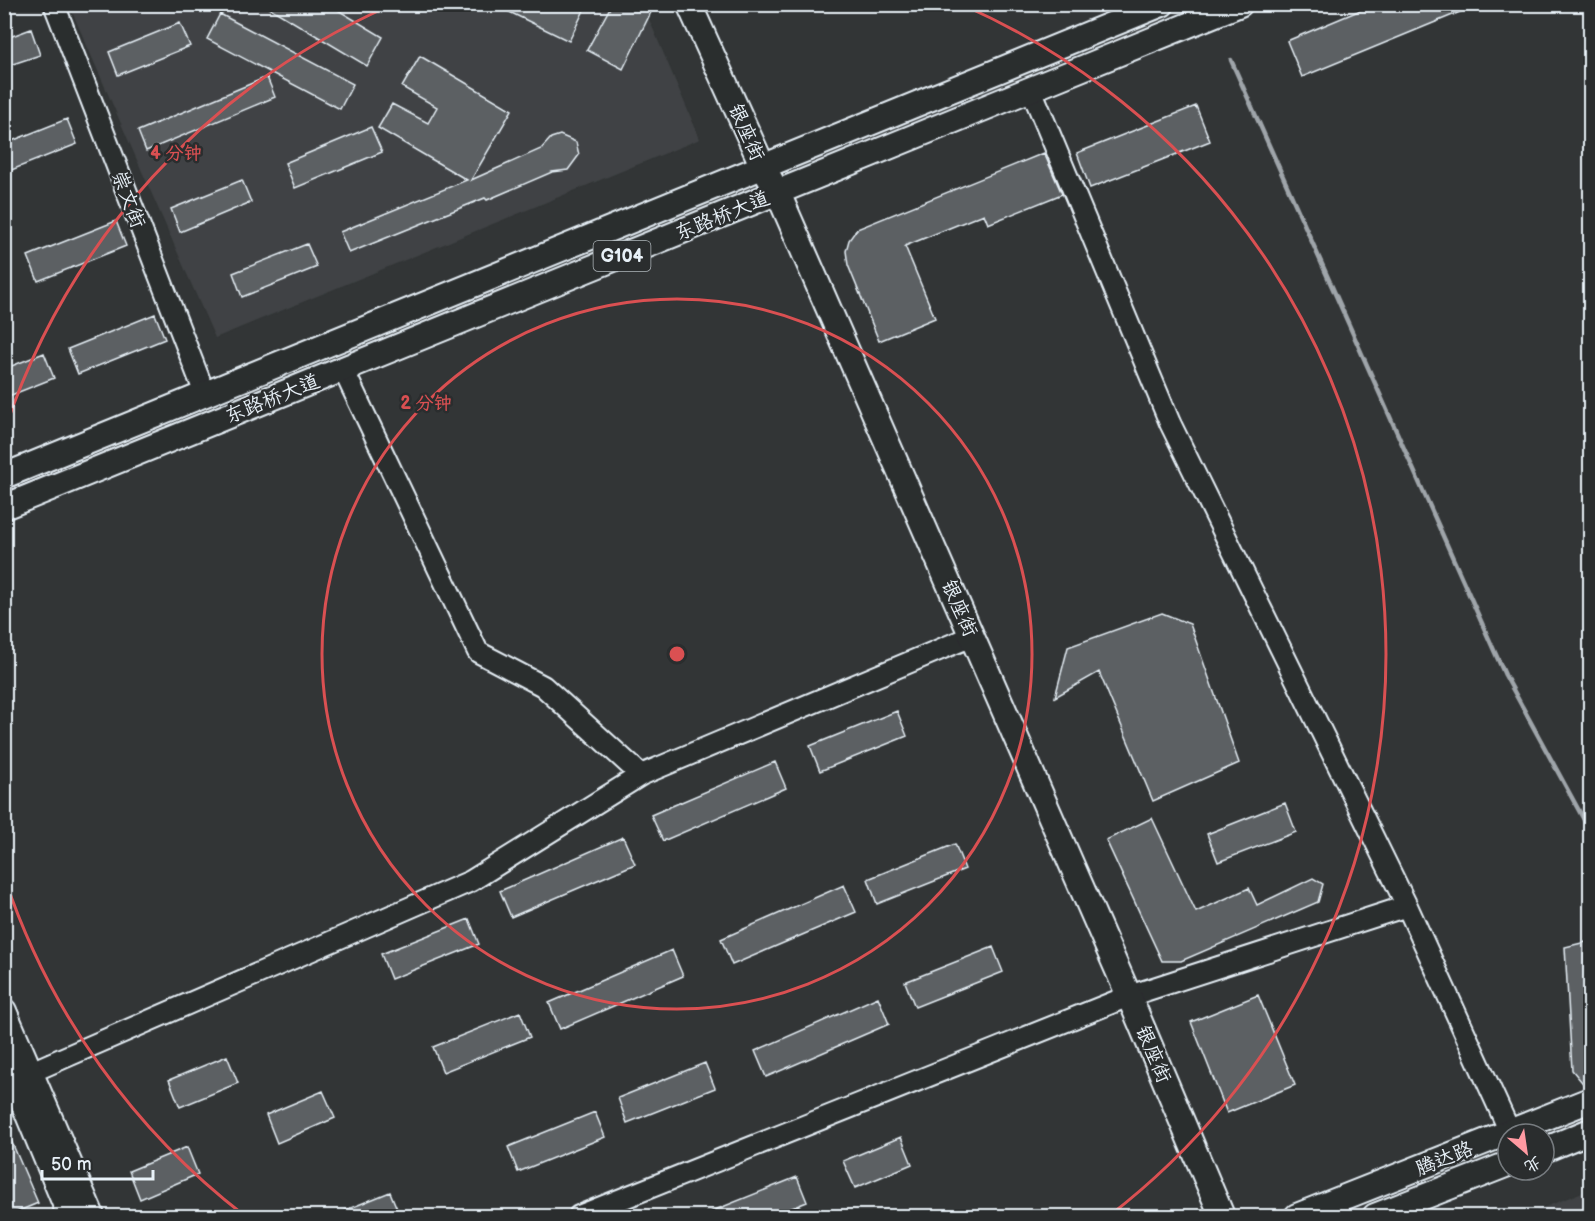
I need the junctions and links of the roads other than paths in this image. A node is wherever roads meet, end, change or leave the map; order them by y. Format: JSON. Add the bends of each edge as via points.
{"nodes":[{"id":1,"x":54,"y":4,"type":"edge"},
{"id":2,"x":689,"y":4,"type":"edge"},
{"id":3,"x":706,"y":4,"type":"edge"},
{"id":4,"x":1162,"y":4,"type":"edge"},
{"id":5,"x":1240,"y":4,"type":"edge"},
{"id":6,"x":1031,"y":89,"type":"junction"},
{"id":7,"x":770,"y":164,"type":"junction"},
{"id":8,"x":783,"y":190,"type":"junction"},
{"id":9,"x":343,"y":369,"type":"junction"},
{"id":10,"x":205,"y":394,"type":"junction"},
{"id":11,"x":4,"y":476,"type":"edge"},
{"id":12,"x":4,"y":507,"type":"edge"},
{"id":13,"x":972,"y":636,"type":"junction"},
{"id":14,"x":641,"y":775,"type":"junction"},
{"id":15,"x":1407,"y":906,"type":"junction"},
{"id":16,"x":1137,"y":993,"type":"junction"},
{"id":17,"x":4,"y":1011,"type":"edge"},
{"id":18,"x":4,"y":1057,"type":"edge"},
{"id":19,"x":31,"y":1072,"type":"junction"},
{"id":20,"x":1590,"y":1100,"type":"edge"},
{"id":21,"x":1505,"y":1122,"type":"edge"},
{"id":22,"x":1535,"y":1122,"type":"edge"},
{"id":23,"x":1590,"y":1131,"type":"edge"},
{"id":24,"x":1496,"y":1138,"type":"edge"},
{"id":25,"x":1556,"y":1145,"type":"edge"},
{"id":26,"x":1496,"y":1169,"type":"edge"},
{"id":27,"x":70,"y":1216,"type":"edge"},
{"id":28,"x":92,"y":1216,"type":"edge"},
{"id":29,"x":579,"y":1216,"type":"edge"},
{"id":30,"x":1222,"y":1216,"type":"edge"},
{"id":31,"x":1238,"y":1216,"type":"edge"},
{"id":32,"x":1297,"y":1216,"type":"edge"},
{"id":33,"x":1375,"y":1216,"type":"edge"}],
"edges":[{"from":1,"to":10,"type":"street","name":"崇文街"},
{"from":2,"to":7,"type":"main road","name":"银座街"},
{"from":3,"to":7,"type":"main road"},
{"from":4,"to":7,"type":"main road","name":"东路桥大道","number":"G104"},
{"from":5,"to":6,"type":"main road","name":"东路桥大道","number":"G104"},
{"from":6,"to":8,"type":"main road","name":"东路桥大道","number":"G104"},
{"from":6,"to":15,"type":"street","via":[[1170,423]]},
{"from":7,"to":8,"type":"main road","name":"银座街"},
{"from":7,"to":10,"type":"main road","name":"东路桥大道","number":"G104"},
{"from":8,"to":9,"type":"main road","name":"东路桥大道","number":"G104"},
{"from":8,"to":13,"type":"main road","name":"银座街"},
{"from":8,"to":16,"type":"main road"},
{"from":9,"to":12,"type":"main road","name":"东路桥大道","number":"G104"},
{"from":9,"to":14,"type":"street","via":[[478,652],[543,686]]},
{"from":10,"to":11,"type":"main road","name":"东路桥大道","number":"G104"},
{"from":13,"to":14,"type":"street"},
{"from":13,"to":16,"type":"main road","name":"银座街"},
{"from":14,"to":19,"type":"street","via":[[471,881]]},
{"from":15,"to":16,"type":"street"},
{"from":15,"to":21,"type":"street"},
{"from":16,"to":29,"type":"street"},
{"from":16,"to":30,"type":"main road","name":"银座街"},
{"from":16,"to":31,"type":"main road"},
{"from":17,"to":19,"type":"main road"},
{"from":18,"to":27,"type":"main road"},
{"from":19,"to":28,"type":"main road"},
{"from":20,"to":22,"type":"main road","name":"腾达路"},
{"from":23,"to":25,"type":"main road"},
{"from":24,"to":32,"type":"main road","name":"腾达路"},
{"from":26,"to":33,"type":"main road","name":"腾达路"}]}
